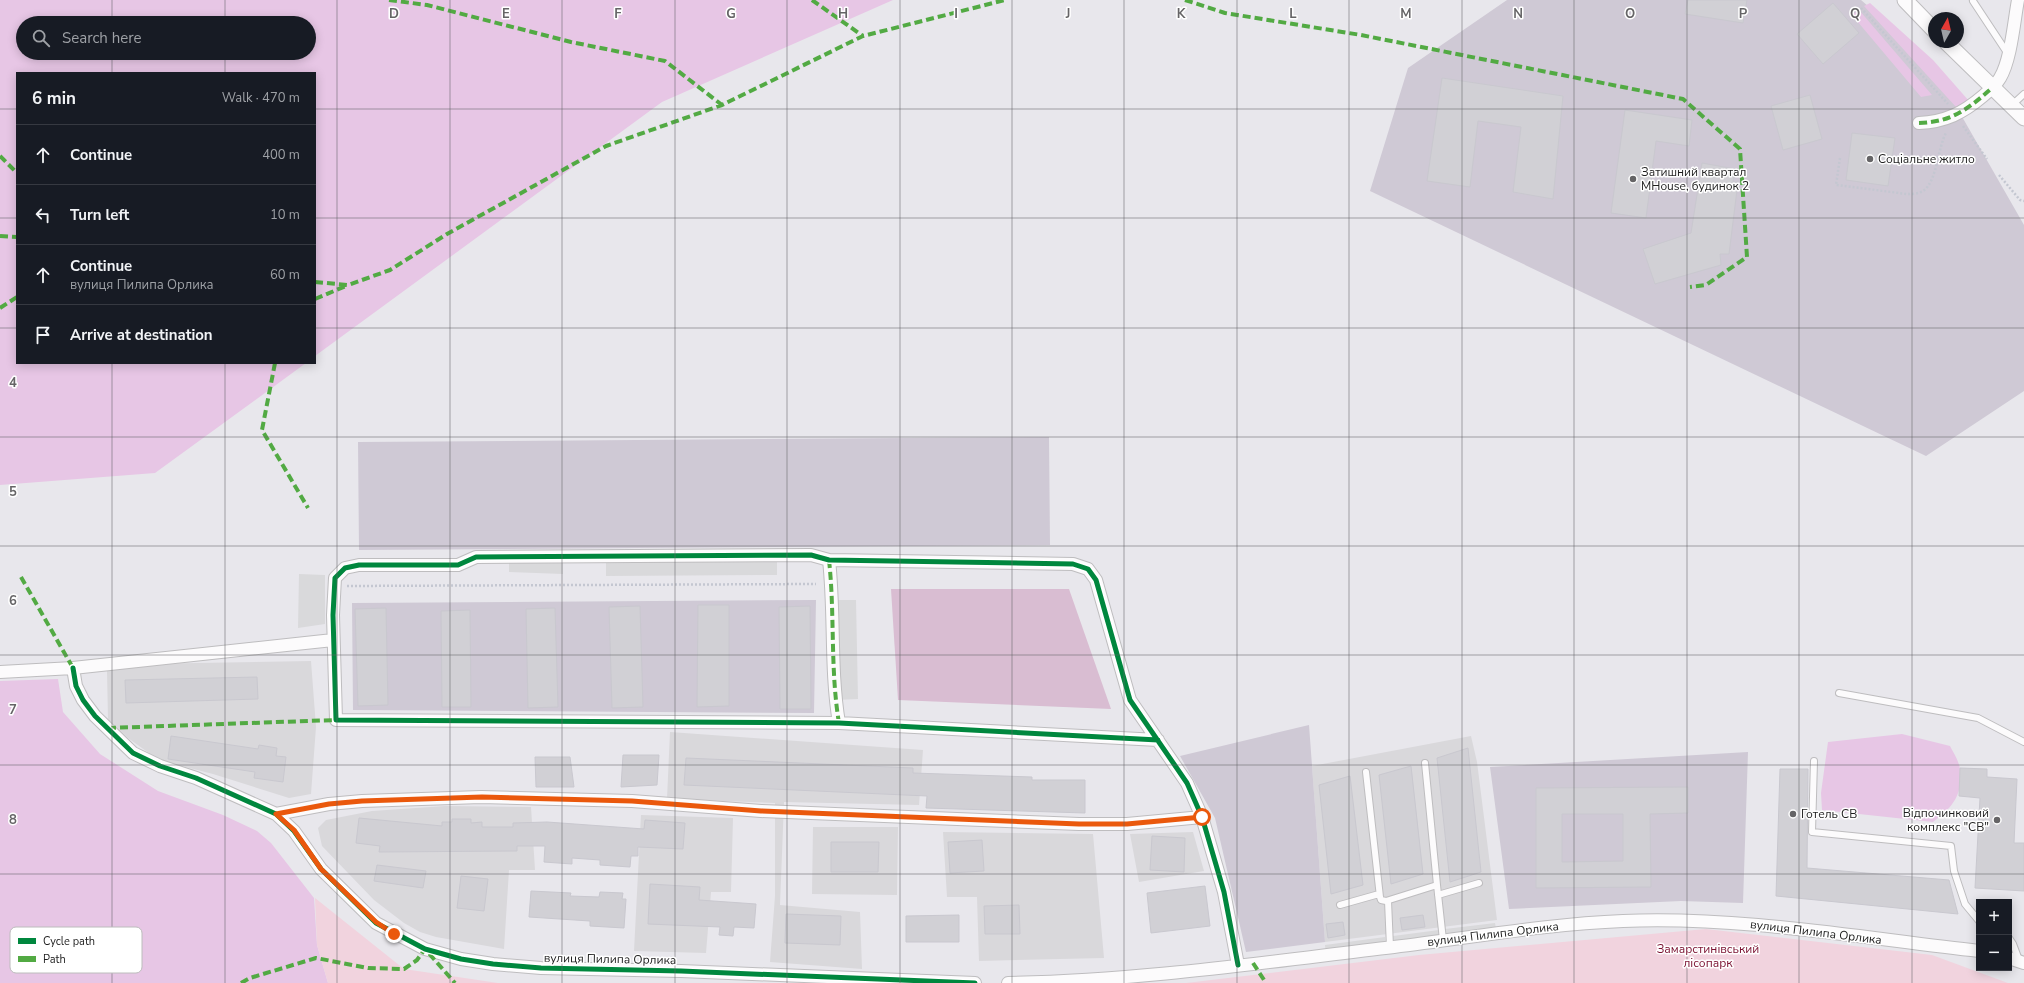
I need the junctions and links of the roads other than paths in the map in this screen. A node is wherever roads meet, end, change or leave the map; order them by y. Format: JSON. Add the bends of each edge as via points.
{"nodes":[{"id":1,"x":1905,"y":0,"type":"edge"},
{"id":2,"x":2018,"y":0,"type":"edge"},
{"id":3,"x":1972,"y":1,"type":"edge"},
{"id":4,"x":1928,"y":24,"type":"edge"},
{"id":5,"x":1952,"y":48,"type":"edge"},
{"id":6,"x":2008,"y":54,"type":"junction"},
{"id":7,"x":1992,"y":88,"type":"junction"},
{"id":8,"x":2024,"y":94,"type":"edge"},
{"id":9,"x":2011,"y":106,"type":"junction"},
{"id":10,"x":2024,"y":118,"type":"edge"},
{"id":11,"x":1919,"y":123,"type":"dead end"},
{"id":12,"x":829,"y":560,"type":"junction"},
{"id":13,"x":333,"y":640,"type":"junction"},
{"id":14,"x":73,"y":668,"type":"junction"},
{"id":15,"x":0,"y":672,"type":"edge"},
{"id":16,"x":1839,"y":693,"type":"dead end"},
{"id":17,"x":838,"y":723,"type":"junction"},
{"id":18,"x":1158,"y":740,"type":"junction"},
{"id":19,"x":2024,"y":742,"type":"edge"},
{"id":20,"x":1814,"y":761,"type":"dead end"},
{"id":21,"x":1425,"y":762,"type":"dead end"},
{"id":22,"x":1366,"y":772,"type":"dead end"},
{"id":23,"x":276,"y":814,"type":"junction"},
{"id":24,"x":1202,"y":817,"type":"junction"},
{"id":25,"x":1479,"y":883,"type":"dead end"},
{"id":26,"x":1437,"y":885,"type":"junction"},
{"id":27,"x":1379,"y":894,"type":"junction"},
{"id":28,"x":1438,"y":895,"type":"junction"},
{"id":29,"x":1388,"y":900,"type":"junction"},
{"id":30,"x":1340,"y":905,"type":"dead end"},
{"id":31,"x":1976,"y":917,"type":"edge"},
{"id":32,"x":1443,"y":940,"type":"junction"},
{"id":33,"x":2012,"y":942,"type":"edge"},
{"id":34,"x":1390,"y":947,"type":"junction"},
{"id":35,"x":1976,"y":951,"type":"edge"},
{"id":36,"x":2018,"y":960,"type":"edge"},
{"id":37,"x":1238,"y":965,"type":"junction"},
{"id":38,"x":975,"y":983,"type":"edge"},
{"id":39,"x":1008,"y":983,"type":"edge"}],
"edges":[{"from":1,"to":4,"type":"street"},
{"from":2,"to":6,"type":"street"},
{"from":3,"to":6,"type":"lane"},
{"from":5,"to":7,"type":"street"},
{"from":6,"to":7,"type":"street","via":[[2000,78]]},
{"from":7,"to":9,"type":"street"},
{"from":7,"to":11,"type":"street","via":[[1958,115],[1936,122]]},
{"from":8,"to":9,"type":"lane"},
{"from":9,"to":10,"type":"street"},
{"from":12,"to":13,"type":"street","via":[[811,555],[509,557],[476,558],[458,565],[359,565],[344,568],[335,578],[329,606]]},
{"from":12,"to":17,"type":"street"},
{"from":12,"to":18,"type":"street","via":[[1073,564],[1088,569],[1096,580],[1130,700]]},
{"from":13,"to":14,"type":"street"},
{"from":13,"to":17,"type":"street","via":[[336,720]]},
{"from":14,"to":15,"type":"street"},
{"from":14,"to":23,"type":"street","name":"вулиця Пилипа Орлика","via":[[76,686],[83,700],[95,716],[133,752],[160,766],[196,778]]},
{"from":16,"to":19,"type":"lane","via":[[1978,718]]},
{"from":17,"to":18,"type":"street"},
{"from":18,"to":24,"type":"street","via":[[1187,783]]},
{"from":20,"to":31,"type":"lane","via":[[1812,832],[1951,846],[1954,871],[1965,904]]},
{"from":21,"to":26,"type":"lane"},
{"from":22,"to":27,"type":"lane"},
{"from":23,"to":24,"type":"street","via":[[362,801],[482,797],[632,801],[761,811],[1079,824],[1127,824]]},
{"from":23,"to":38,"type":"street","name":"вулиця Пилипа Орлика","via":[[294,830],[321,869],[376,922],[425,949],[461,959],[541,968]]},
{"from":24,"to":37,"type":"street","via":[[1224,892]]},
{"from":25,"to":28,"type":"lane"},
{"from":26,"to":28,"type":"lane"},
{"from":26,"to":29,"type":"lane"},
{"from":27,"to":29,"type":"lane","via":[[1380,900]]},
{"from":27,"to":30,"type":"lane"},
{"from":28,"to":32,"type":"lane"},
{"from":29,"to":34,"type":"lane"},
{"from":32,"to":34,"type":"street","name":"вулиця Пилипа Орлика"},
{"from":32,"to":35,"type":"street","name":"вулиця Пилипа Орлика","via":[[1624,921],[1724,922]]},
{"from":33,"to":36,"type":"lane"},
{"from":34,"to":37,"type":"street","name":"вулиця Пилипа Орлика"},
{"from":37,"to":39,"type":"street","name":"вулиця Пилипа Орлика","via":[[1196,972],[1096,980]]}]}
